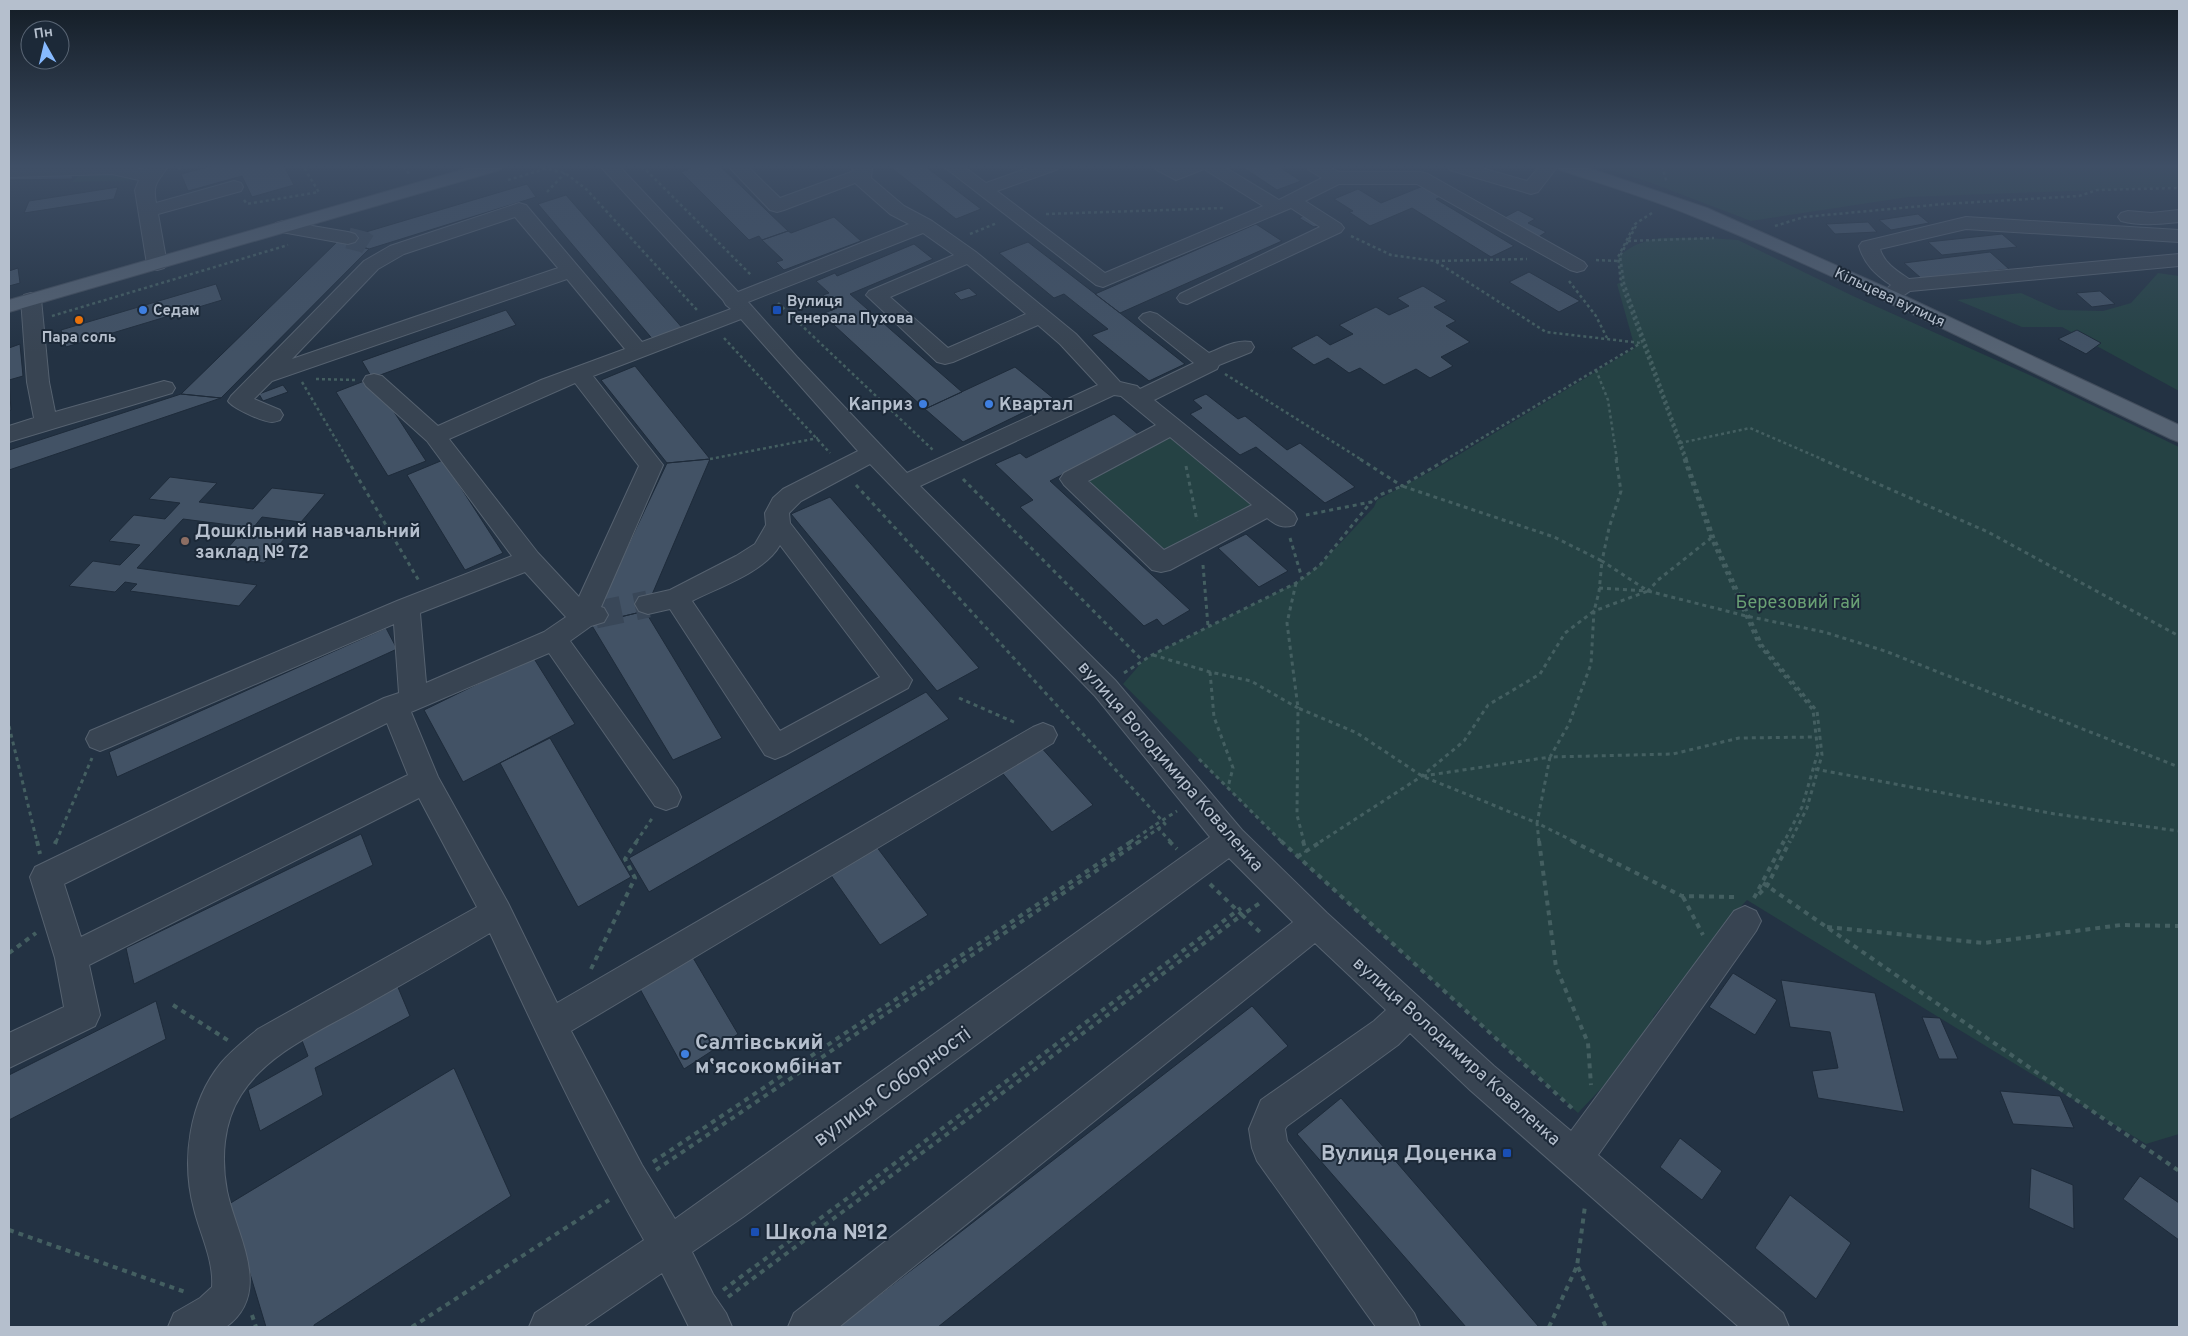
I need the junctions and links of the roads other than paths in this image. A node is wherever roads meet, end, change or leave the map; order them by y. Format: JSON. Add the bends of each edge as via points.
{"nodes":[{"id":1,"x":150,"y":228,"type":"edge"},
{"id":2,"x":282,"y":228,"type":"edge"},
{"id":3,"x":285,"y":228,"type":"edge"},
{"id":4,"x":455,"y":228,"type":"edge"},
{"id":5,"x":536,"y":228,"type":"edge"},
{"id":6,"x":667,"y":228,"type":"edge"},
{"id":7,"x":919,"y":228,"type":"edge"},
{"id":8,"x":929,"y":228,"type":"edge"},
{"id":9,"x":1033,"y":228,"type":"edge"},
{"id":10,"x":1227,"y":228,"type":"edge"},
{"id":11,"x":1333,"y":228,"type":"edge"},
{"id":12,"x":1511,"y":228,"type":"edge"},
{"id":13,"x":1741,"y":228,"type":"edge"},
{"id":14,"x":1940,"y":228,"type":"edge"},
{"id":15,"x":2063,"y":228,"type":"edge"},
{"id":16,"x":2179,"y":236,"type":"edge"},
{"id":17,"x":348,"y":238,"type":"tunnel mouth"},
{"id":18,"x":969,"y":256,"type":"junction"},
{"id":19,"x":2179,"y":260,"type":"edge"},
{"id":20,"x":1571,"y":262,"type":"road end"},
{"id":21,"x":157,"y":264,"type":"junction"},
{"id":22,"x":572,"y":270,"type":"junction"},
{"id":23,"x":1897,"y":291,"type":"junction"},
{"id":24,"x":1187,"y":298,"type":"dead end"},
{"id":25,"x":31,"y":299,"type":"junction"},
{"id":26,"x":9,"y":306,"type":"edge"},
{"id":27,"x":739,"y":306,"type":"junction"},
{"id":28,"x":1040,"y":316,"type":"junction"},
{"id":29,"x":1150,"y":318,"type":"dead end"},
{"id":30,"x":1243,"y":348,"type":"dead end"},
{"id":31,"x":639,"y":352,"type":"junction"},
{"id":32,"x":1208,"y":363,"type":"junction"},
{"id":33,"x":579,"y":374,"type":"junction"},
{"id":34,"x":266,"y":375,"type":"junction"},
{"id":35,"x":374,"y":381,"type":"dead end"},
{"id":36,"x":1112,"y":387,"type":"junction"},
{"id":37,"x":164,"y":388,"type":"dead end"},
{"id":38,"x":1138,"y":399,"type":"junction"},
{"id":39,"x":272,"y":415,"type":"dead end"},
{"id":40,"x":46,"y":422,"type":"junction"},
{"id":41,"x":1171,"y":427,"type":"junction"},
{"id":42,"x":9,"y":434,"type":"edge"},
{"id":43,"x":2179,"y":434,"type":"edge"},
{"id":44,"x":435,"y":436,"type":"junction"},
{"id":45,"x":873,"y":453,"type":"junction"},
{"id":46,"x":904,"y":484,"type":"junction"},
{"id":47,"x":778,"y":525,"type":"junction"},
{"id":48,"x":529,"y":560,"type":"junction"},
{"id":49,"x":676,"y":598,"type":"junction"},
{"id":50,"x":418,"y":604,"type":"junction"},
{"id":51,"x":648,"y":604,"type":"tunnel mouth"},
{"id":52,"x":589,"y":617,"type":"junction"},
{"id":53,"x":554,"y":639,"type":"junction"},
{"id":54,"x":404,"y":703,"type":"junction"},
{"id":55,"x":1043,"y":735,"type":"road end"},
{"id":56,"x":100,"y":739,"type":"road end"},
{"id":57,"x":425,"y":781,"type":"junction"},
{"id":58,"x":666,"y":797,"type":"road end"},
{"id":59,"x":1231,"y":839,"type":"junction"},
{"id":60,"x":1746,"y":904,"type":"road end"},
{"id":61,"x":497,"y":913,"type":"junction"},
{"id":62,"x":1316,"y":923,"type":"junction"},
{"id":63,"x":71,"y":958,"type":"junction"},
{"id":64,"x":1410,"y":1010,"type":"junction"},
{"id":65,"x":550,"y":1025,"type":"junction"},
{"id":66,"x":9,"y":1051,"type":"edge"},
{"id":67,"x":1574,"y":1158,"type":"junction"},
{"id":68,"x":669,"y":1246,"type":"junction"},
{"id":69,"x":704,"y":1316,"type":"edge"},
{"id":70,"x":1756,"y":1323,"type":"edge"},
{"id":71,"x":188,"y":1327,"type":"edge"},
{"id":72,"x":549,"y":1327,"type":"edge"},
{"id":73,"x":808,"y":1327,"type":"edge"},
{"id":74,"x":1400,"y":1327,"type":"edge"}],
"edges":[{"from":1,"to":21,"type":"street"},
{"from":2,"to":21,"type":"main road"},
{"from":3,"to":17,"type":"street"},
{"from":4,"to":34,"type":"street","via":[[377,252],[371,265]]},
{"from":5,"to":22,"type":"street"},
{"from":6,"to":27,"type":"street","name":"вулиця Володимира Коваленка"},
{"from":7,"to":27,"type":"street","via":[[764,288]]},
{"from":8,"to":18,"type":"street"},
{"from":9,"to":10,"type":"street","via":[[1103,281]]},
{"from":11,"to":24,"type":"street"},
{"from":12,"to":20,"type":"street"},
{"from":13,"to":23,"type":"main road","name":"Кільцева вулиця"},
{"from":14,"to":23,"type":"street","via":[[1869,246],[1872,258],[1887,273]]},
{"from":15,"to":16,"type":"street"},
{"from":18,"to":28,"type":"street"},
{"from":18,"to":28,"type":"street","via":[[876,295],[945,358]]},
{"from":19,"to":23,"type":"street"},
{"from":21,"to":25,"type":"main road"},
{"from":22,"to":31,"type":"street"},
{"from":22,"to":34,"type":"street"},
{"from":23,"to":43,"type":"main road","name":"Кільцева вулиця"},
{"from":25,"to":26,"type":"main road"},
{"from":25,"to":40,"type":"street","via":[[38,382]]},
{"from":27,"to":31,"type":"street","via":[[711,324]]},
{"from":27,"to":45,"type":"street","name":"вулиця Володимира Коваленка"},
{"from":28,"to":36,"type":"street","via":[[1068,339]]},
{"from":29,"to":32,"type":"street"},
{"from":30,"to":32,"type":"street"},
{"from":31,"to":33,"type":"street"},
{"from":32,"to":38,"type":"street"},
{"from":33,"to":44,"type":"street"},
{"from":33,"to":52,"type":"street","via":[[651,465]]},
{"from":34,"to":39,"type":"street","via":[[239,401]]},
{"from":35,"to":44,"type":"street"},
{"from":36,"to":38,"type":"street","via":[[1129,391]]},
{"from":36,"to":46,"type":"street"},
{"from":37,"to":40,"type":"street"},
{"from":38,"to":41,"type":"street"},
{"from":40,"to":42,"type":"street"},
{"from":41,"to":41,"type":"street","via":[[1072,479],[1161,563],[1277,512]]},
{"from":44,"to":48,"type":"street"},
{"from":45,"to":46,"type":"street","name":"вулиця Володимира Коваленка"},
{"from":45,"to":47,"type":"street","via":[[792,495],[777,513]]},
{"from":46,"to":59,"type":"street","name":"вулиця Володимира Коваленка","via":[[1105,688]]},
{"from":47,"to":49,"type":"street","via":[[764,550]]},
{"from":47,"to":49,"type":"street","via":[[898,680],[775,747]]},
{"from":48,"to":50,"type":"street"},
{"from":48,"to":52,"type":"street"},
{"from":49,"to":51,"type":"street"},
{"from":50,"to":54,"type":"street"},
{"from":50,"to":56,"type":"street"},
{"from":52,"to":53,"type":"street"},
{"from":53,"to":54,"type":"street"},
{"from":53,"to":58,"type":"street"},
{"from":54,"to":57,"type":"street"},
{"from":54,"to":63,"type":"street","via":[[45,874]]},
{"from":55,"to":65,"type":"street"},
{"from":57,"to":61,"type":"street"},
{"from":57,"to":63,"type":"street"},
{"from":59,"to":62,"type":"street","name":"вулиця Володимира Коваленка"},
{"from":59,"to":68,"type":"street","name":"вулиця Соборності"},
{"from":60,"to":67,"type":"street","via":[[1717,960]]},
{"from":61,"to":65,"type":"street"},
{"from":61,"to":71,"type":"street","via":[[270,1041],[225,1087],[207,1138],[204,1166],[208,1198],[231,1270],[231,1288],[223,1305]]},
{"from":62,"to":64,"type":"street","name":"вулиця Володимира Коваленка"},
{"from":62,"to":73,"type":"street"},
{"from":63,"to":66,"type":"street","via":[[83,1014]]},
{"from":64,"to":67,"type":"street","name":"вулиця Володимира Коваленка"},
{"from":64,"to":74,"type":"street","via":[[1386,1033],[1274,1113],[1267,1129],[1270,1148]]},
{"from":65,"to":68,"type":"street","via":[[631,1181]]},
{"from":67,"to":70,"type":"street","name":"вулиця Володимира Коваленка"},
{"from":68,"to":69,"type":"street"},
{"from":68,"to":72,"type":"street","name":"вулиця Соборності"}]}
